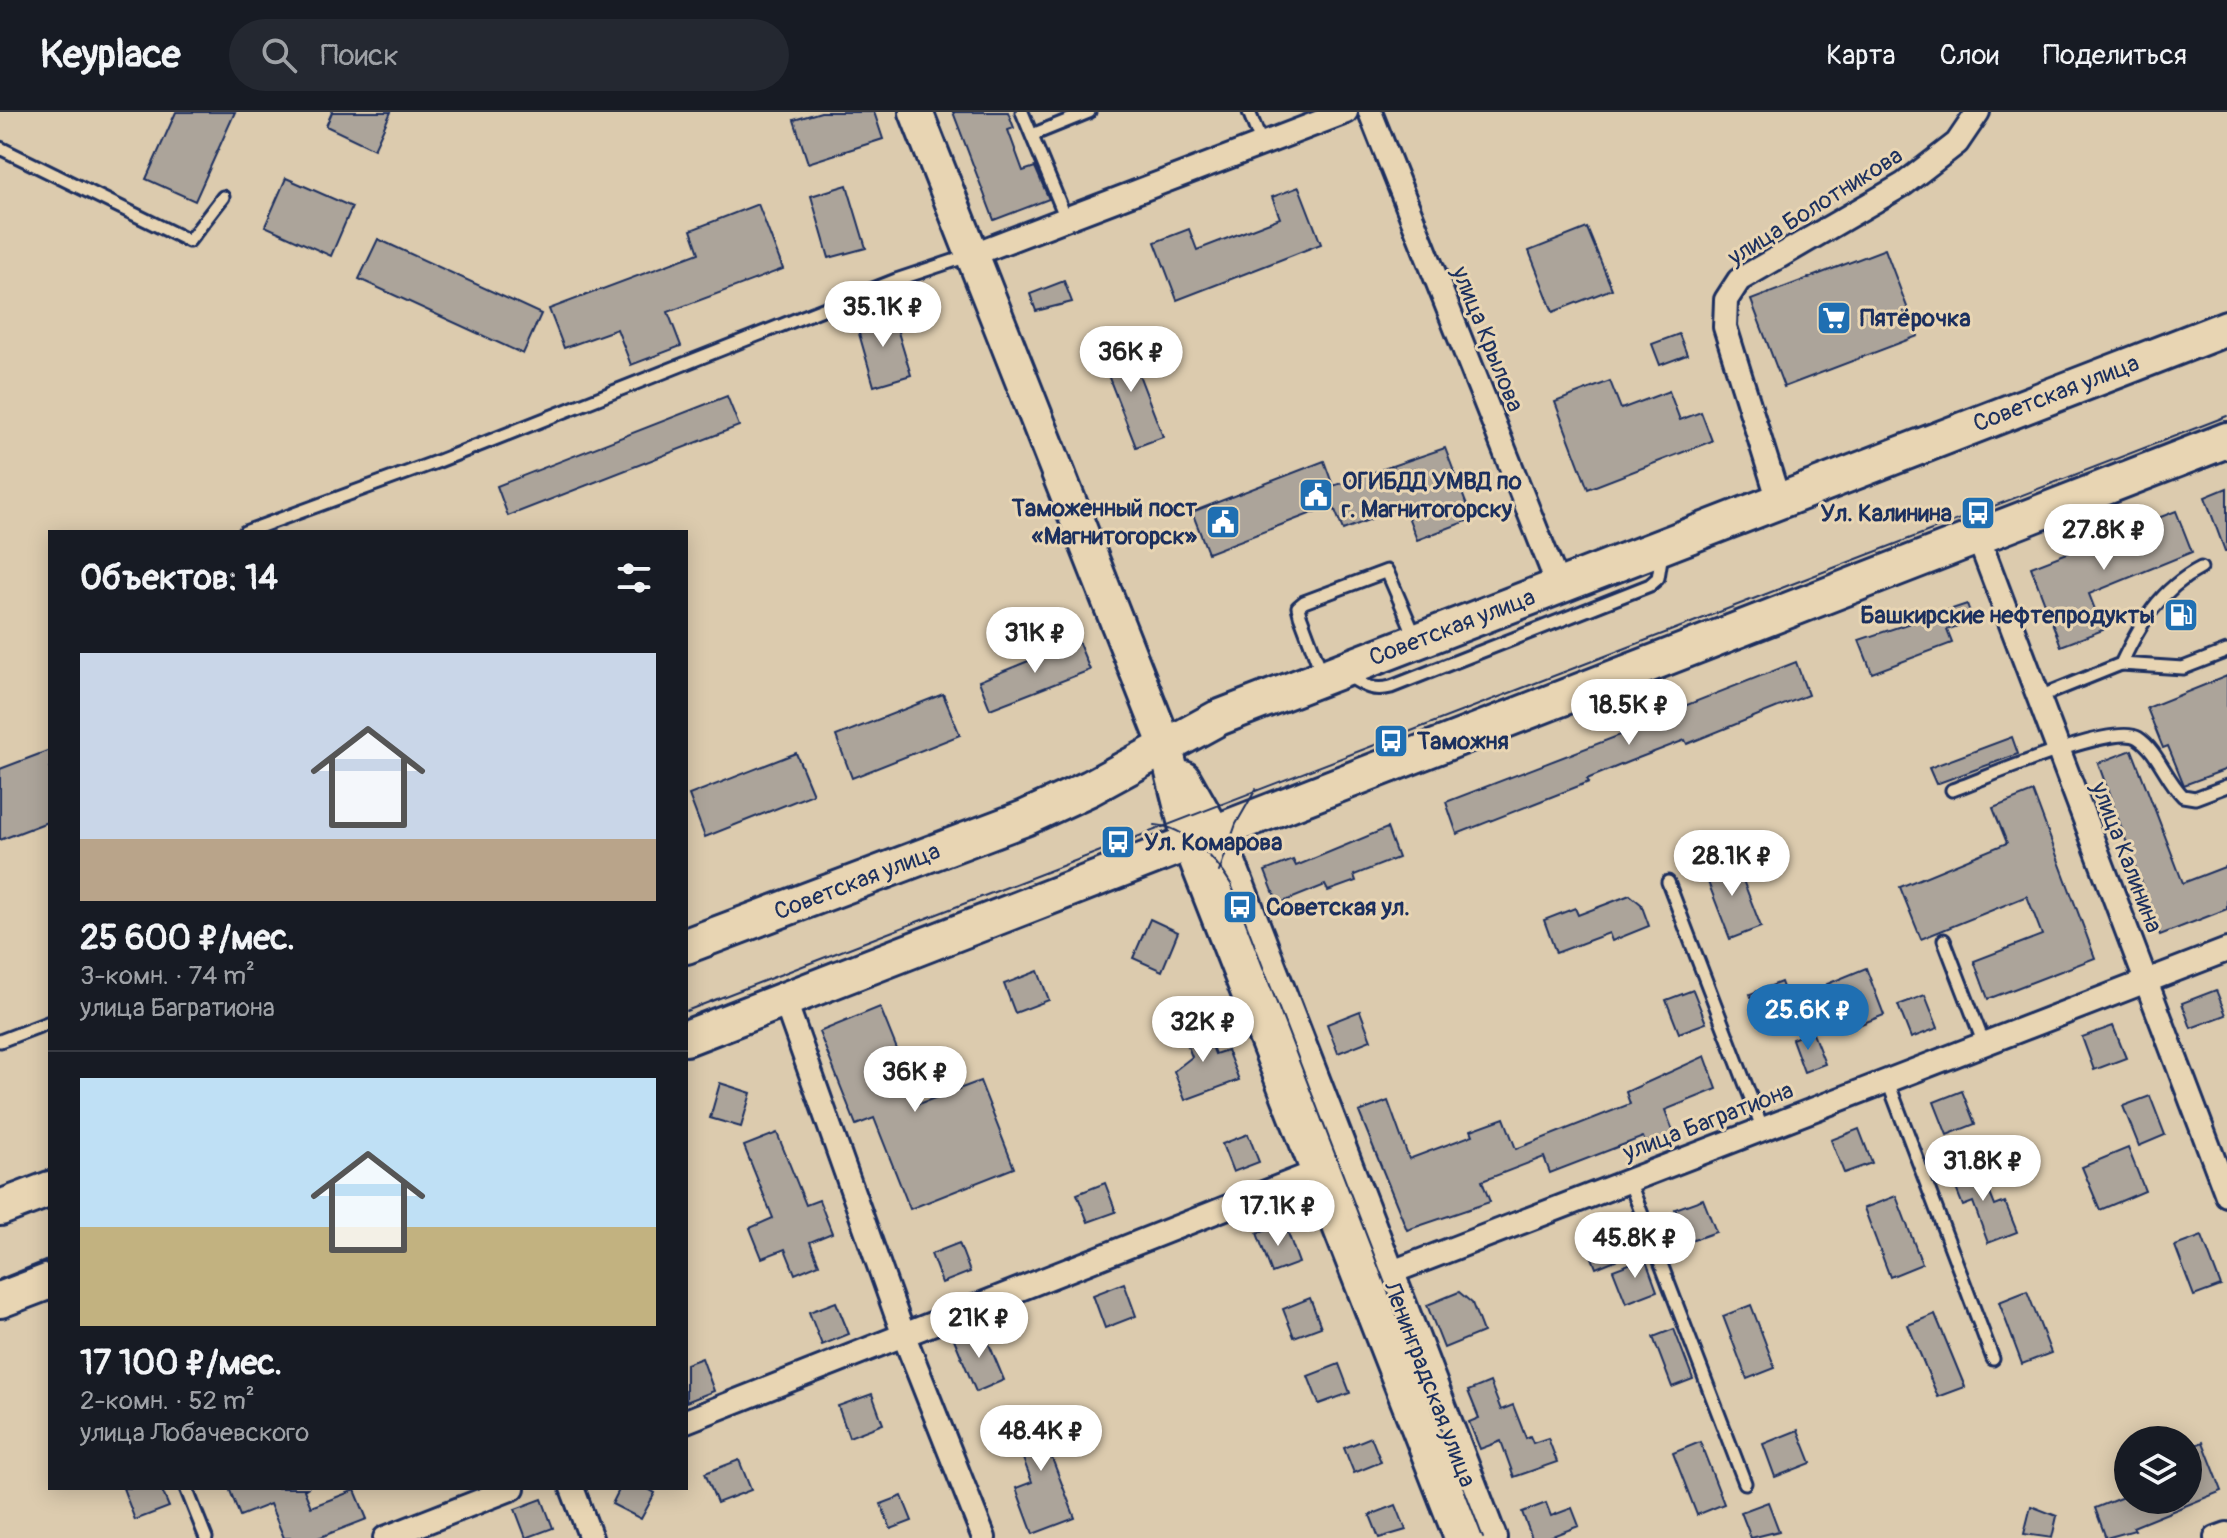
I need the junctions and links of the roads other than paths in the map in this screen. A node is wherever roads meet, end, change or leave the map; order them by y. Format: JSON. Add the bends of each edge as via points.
{"nodes":[{"id":1,"x":916,"y":112,"type":"edge"},
{"id":2,"x":1022,"y":112,"type":"edge"},
{"id":3,"x":1089,"y":112,"type":"edge"},
{"id":4,"x":1249,"y":112,"type":"edge"},
{"id":5,"x":1346,"y":112,"type":"edge"},
{"id":6,"x":1370,"y":112,"type":"edge"},
{"id":7,"x":1978,"y":112,"type":"edge"},
{"id":8,"x":1032,"y":135,"type":"junction"},
{"id":9,"x":1261,"y":142,"type":"junction"},
{"id":10,"x":0,"y":148,"type":"edge"},
{"id":11,"x":223,"y":197,"type":"dead end"},
{"id":12,"x":1065,"y":216,"type":"junction"},
{"id":13,"x":971,"y":255,"type":"junction"},
{"id":14,"x":2227,"y":328,"type":"edge"},
{"id":15,"x":2227,"y":440,"type":"edge"},
{"id":16,"x":1779,"y":501,"type":"junction"},
{"id":17,"x":250,"y":530,"type":"edge"},
{"id":18,"x":1978,"y":537,"type":"junction"},
{"id":19,"x":1663,"y":545,"type":"junction"},
{"id":20,"x":2201,"y":568,"type":"dead end"},
{"id":21,"x":1558,"y":585,"type":"junction"},
{"id":22,"x":1417,"y":640,"type":"junction"},
{"id":23,"x":2227,"y":651,"type":"edge"},
{"id":24,"x":2121,"y":664,"type":"junction"},
{"id":25,"x":1332,"y":674,"type":"junction"},
{"id":26,"x":2039,"y":697,"type":"junction"},
{"id":27,"x":1165,"y":744,"type":"junction"},
{"id":28,"x":2059,"y":750,"type":"junction"},
{"id":29,"x":2227,"y":786,"type":"edge"},
{"id":30,"x":1952,"y":790,"type":"dead end"},
{"id":31,"x":1203,"y":840,"type":"junction"},
{"id":32,"x":1668,"y":882,"type":"dead end"},
{"id":33,"x":1944,"y":940,"type":"dead end"},
{"id":34,"x":688,"y":945,"type":"edge"},
{"id":35,"x":2227,"y":950,"type":"edge"},
{"id":36,"x":2146,"y":981,"type":"junction"},
{"id":37,"x":785,"y":1001,"type":"junction"},
{"id":38,"x":48,"y":1023,"type":"edge"},
{"id":39,"x":688,"y":1037,"type":"edge"},
{"id":40,"x":0,"y":1041,"type":"edge"},
{"id":41,"x":1984,"y":1044,"type":"junction"},
{"id":42,"x":1888,"y":1082,"type":"junction"},
{"id":43,"x":1762,"y":1127,"type":"junction"},
{"id":44,"x":1319,"y":1171,"type":"junction"},
{"id":45,"x":1628,"y":1178,"type":"junction"},
{"id":46,"x":48,"y":1190,"type":"edge"},
{"id":47,"x":2227,"y":1195,"type":"edge"},
{"id":48,"x":0,"y":1208,"type":"edge"},
{"id":49,"x":1387,"y":1274,"type":"junction"},
{"id":50,"x":48,"y":1282,"type":"edge"},
{"id":51,"x":0,"y":1300,"type":"edge"},
{"id":52,"x":904,"y":1336,"type":"junction"},
{"id":53,"x":1993,"y":1359,"type":"dead end"},
{"id":54,"x":688,"y":1420,"type":"edge"},
{"id":55,"x":1745,"y":1483,"type":"dead end"},
{"id":56,"x":187,"y":1490,"type":"edge"},
{"id":57,"x":508,"y":1490,"type":"edge"},
{"id":58,"x":573,"y":1490,"type":"edge"},
{"id":59,"x":2227,"y":1534,"type":"edge"},
{"id":60,"x":206,"y":1538,"type":"edge"},
{"id":61,"x":385,"y":1538,"type":"edge"},
{"id":62,"x":591,"y":1538,"type":"edge"},
{"id":63,"x":984,"y":1538,"type":"edge"},
{"id":64,"x":1461,"y":1538,"type":"edge"},
{"id":65,"x":1490,"y":1538,"type":"edge"},
{"id":66,"x":2216,"y":1538,"type":"edge"}],
"edges":[{"from":1,"to":13,"type":"main road","name":"Ленинградская улица"},
{"from":2,"to":8,"type":"lane"},
{"from":3,"to":8,"type":"lane"},
{"from":4,"to":9,"type":"lane"},
{"from":5,"to":9,"type":"street"},
{"from":6,"to":21,"type":"street","name":"улица Крылова"},
{"from":7,"to":16,"type":"street","name":"улица Болотникова","via":[[1957,143],[1904,184],[1739,280],[1726,300],[1725,327]]},
{"from":8,"to":12,"type":"lane"},
{"from":9,"to":12,"type":"street"},
{"from":10,"to":11,"type":"lane","via":[[189,241]]},
{"from":12,"to":13,"type":"street"},
{"from":13,"to":17,"type":"lane"},
{"from":13,"to":27,"type":"main road","name":"Ленинградская улица"},
{"from":14,"to":16,"type":"main road","name":"Советская улица"},
{"from":15,"to":18,"type":"main road"},
{"from":16,"to":19,"type":"main road","name":"Советская улица"},
{"from":18,"to":26,"type":"street","name":"улица Калинина"},
{"from":18,"to":31,"type":"main road"},
{"from":19,"to":21,"type":"main road","name":"Советская улица"},
{"from":19,"to":25,"type":"lane","via":[[1658,578],[1650,585],[1391,687],[1367,688]]},
{"from":20,"to":24,"type":"lane","via":[[2163,594]]},
{"from":21,"to":22,"type":"main road","name":"Советская улица"},
{"from":22,"to":25,"type":"main road","name":"Советская улица"},
{"from":22,"to":25,"type":"lane","via":[[1387,571],[1355,581],[1298,607]]},
{"from":23,"to":24,"type":"lane","via":[[2183,668]]},
{"from":24,"to":26,"type":"lane"},
{"from":25,"to":27,"type":"main road","name":"Советская улица"},
{"from":26,"to":28,"type":"street","name":"улица Калинина"},
{"from":27,"to":31,"type":"main road","name":"Ленинградская улица"},
{"from":27,"to":34,"type":"main road","name":"Советская улица","via":[[1025,818]]},
{"from":28,"to":29,"type":"lane","via":[[2125,734],[2148,747],[2183,796],[2195,798]]},
{"from":28,"to":30,"type":"lane"},
{"from":28,"to":36,"type":"street","name":"улица Калинина"},
{"from":31,"to":37,"type":"main road"},
{"from":31,"to":44,"type":"main road","name":"Ленинградская улица"},
{"from":31,"to":49,"type":"main road","name":"Ленинградская улица"},
{"from":32,"to":43,"type":"lane"},
{"from":33,"to":41,"type":"lane"},
{"from":35,"to":36,"type":"street","name":"улица Багратиона"},
{"from":36,"to":41,"type":"street","name":"улица Багратиона"},
{"from":36,"to":47,"type":"street","name":"улица Калинина"},
{"from":37,"to":39,"type":"main road"},
{"from":37,"to":52,"type":"street"},
{"from":38,"to":40,"type":"lane"},
{"from":41,"to":42,"type":"street","name":"улица Багратиона"},
{"from":42,"to":43,"type":"street","name":"улица Багратиона"},
{"from":42,"to":53,"type":"lane"},
{"from":43,"to":45,"type":"street","name":"улица Багратиона"},
{"from":44,"to":52,"type":"street"},
{"from":44,"to":64,"type":"main road","name":"Ленинградская улица"},
{"from":45,"to":49,"type":"street","name":"улица Багратиона"},
{"from":45,"to":55,"type":"lane"},
{"from":46,"to":48,"type":"main road"},
{"from":49,"to":65,"type":"main road","name":"Ленинградская улица"},
{"from":50,"to":51,"type":"main road"},
{"from":52,"to":54,"type":"street"},
{"from":52,"to":63,"type":"street"},
{"from":56,"to":60,"type":"lane"},
{"from":57,"to":61,"type":"street"},
{"from":58,"to":62,"type":"street"},
{"from":59,"to":66,"type":"street"}]}
